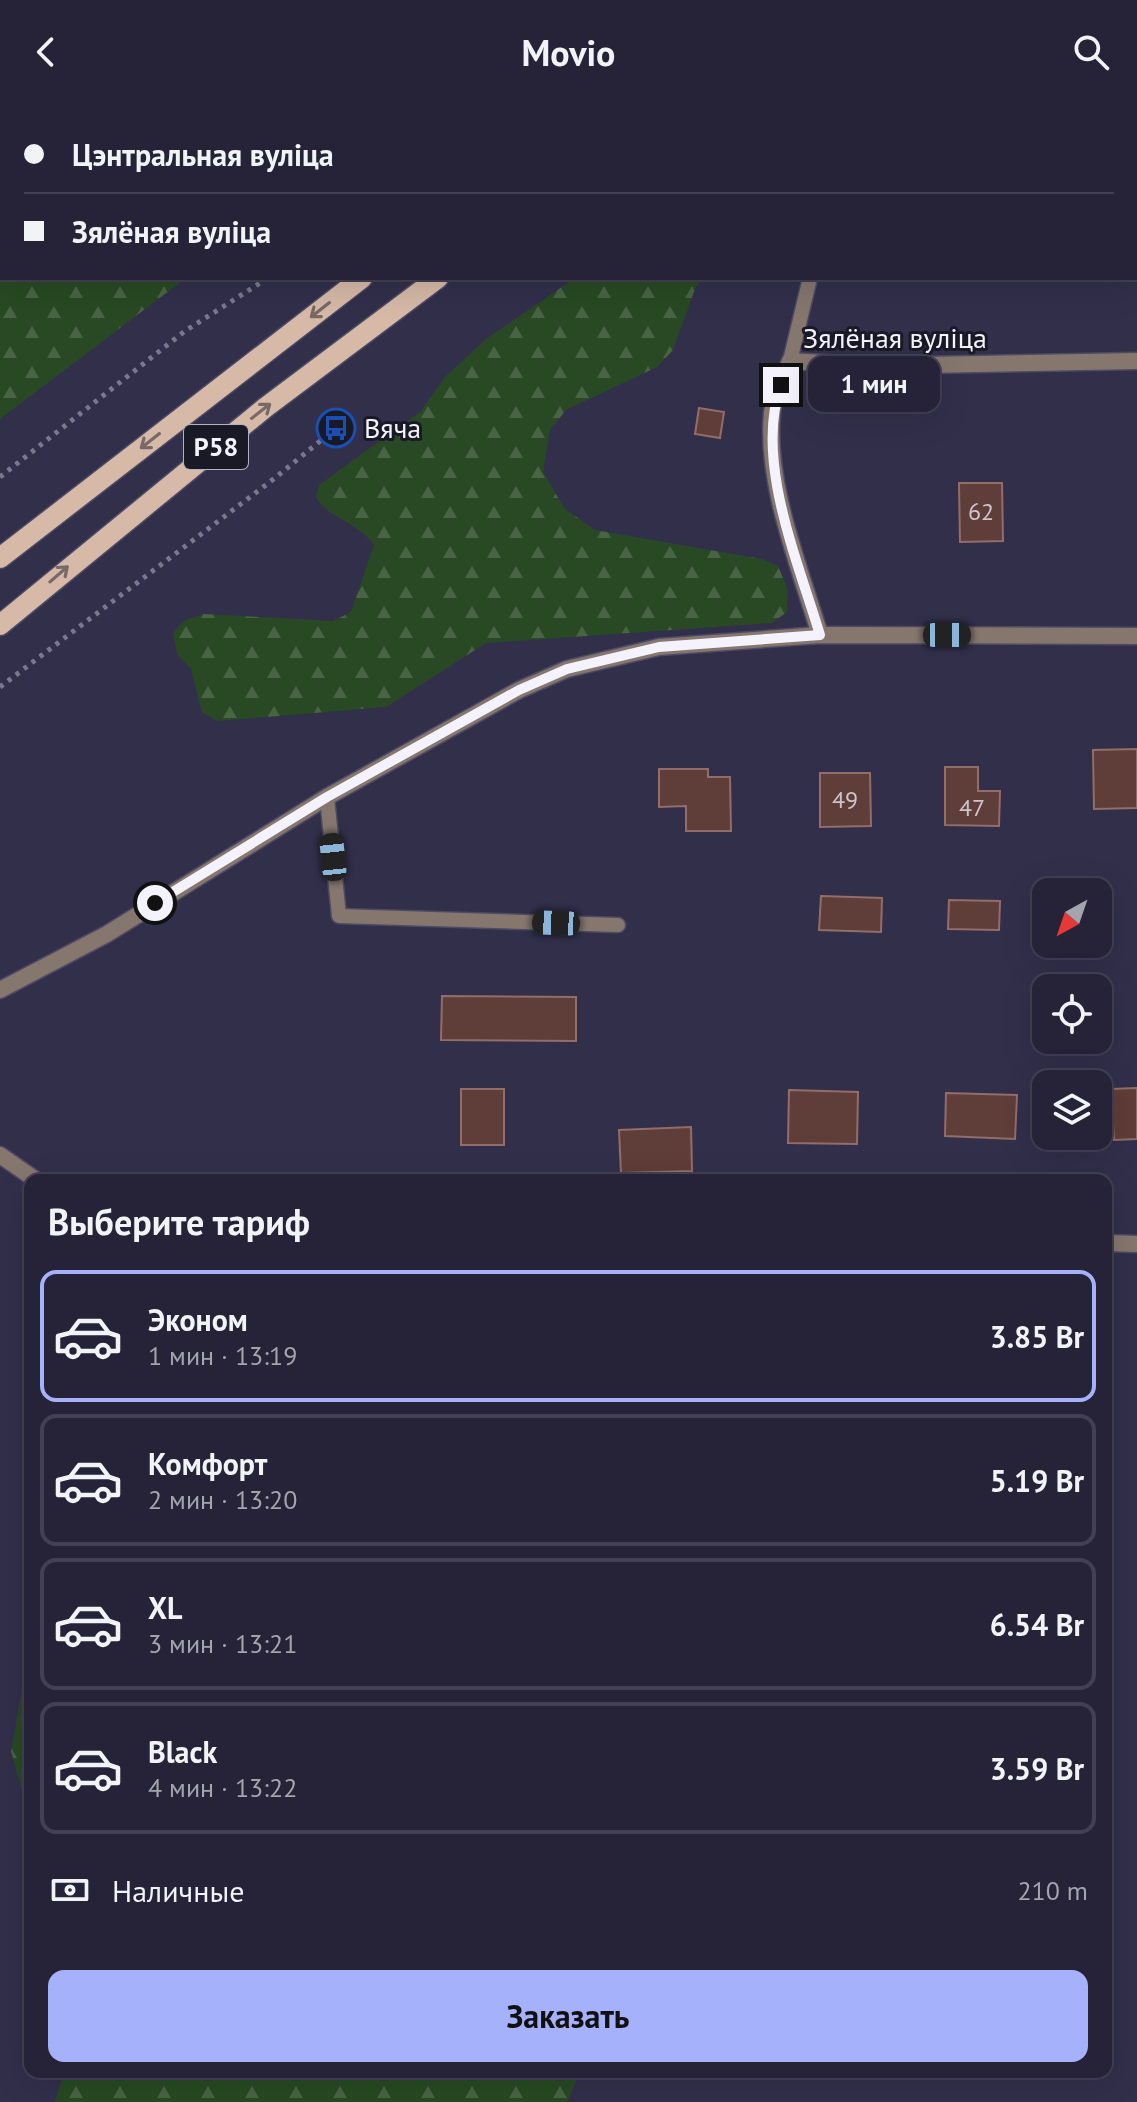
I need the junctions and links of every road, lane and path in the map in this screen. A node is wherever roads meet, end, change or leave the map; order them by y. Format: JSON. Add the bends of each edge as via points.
{"nodes":[{"id":1,"x":265,"y":280,"type":"edge"},
{"id":2,"x":359,"y":280,"type":"edge"},
{"id":3,"x":435,"y":280,"type":"edge"},
{"id":4,"x":810,"y":280,"type":"edge"},
{"id":5,"x":790,"y":361,"type":"junction"},
{"id":6,"x":1137,"y":361,"type":"edge"},
{"id":7,"x":336,"y":428,"type":"dead end"},
{"id":8,"x":0,"y":477,"type":"edge"},
{"id":9,"x":0,"y":558,"type":"edge"},
{"id":10,"x":0,"y":625,"type":"edge"},
{"id":11,"x":820,"y":635,"type":"junction"},
{"id":12,"x":1137,"y":636,"type":"edge"},
{"id":13,"x":0,"y":687,"type":"edge"},
{"id":14,"x":327,"y":797,"type":"junction"},
{"id":15,"x":618,"y":925,"type":"dead end"},
{"id":16,"x":0,"y":990,"type":"edge"},
{"id":17,"x":0,"y":1155,"type":"edge"},
{"id":18,"x":27,"y":1174,"type":"edge"},
{"id":19,"x":1112,"y":1243,"type":"edge"},
{"id":20,"x":1137,"y":1244,"type":"edge"}],
"edges":[{"from":1,"to":8,"type":"path","via":[[185,331]]},
{"from":2,"to":9,"type":"main road","number":"Р58","one_way":true},
{"from":10,"to":3,"type":"main road","number":"Р58","one_way":true,"via":[[254,416]]},
{"from":4,"to":5,"type":"lane"},
{"from":5,"to":6,"type":"street","name":"Зялёная вуліца","via":[[871,366]]},
{"from":5,"to":11,"type":"street","name":"Зялёная вуліца","via":[[772,410],[771,438],[777,486]]},
{"from":7,"to":13,"type":"path"},
{"from":11,"to":12,"type":"street"},
{"from":11,"to":14,"type":"street","via":[[659,647],[567,669],[519,690]]},
{"from":14,"to":15,"type":"lane","via":[[339,916]]},
{"from":14,"to":16,"type":"street","via":[[107,934]]},
{"from":17,"to":18,"type":"street"},
{"from":19,"to":20,"type":"street"}]}
